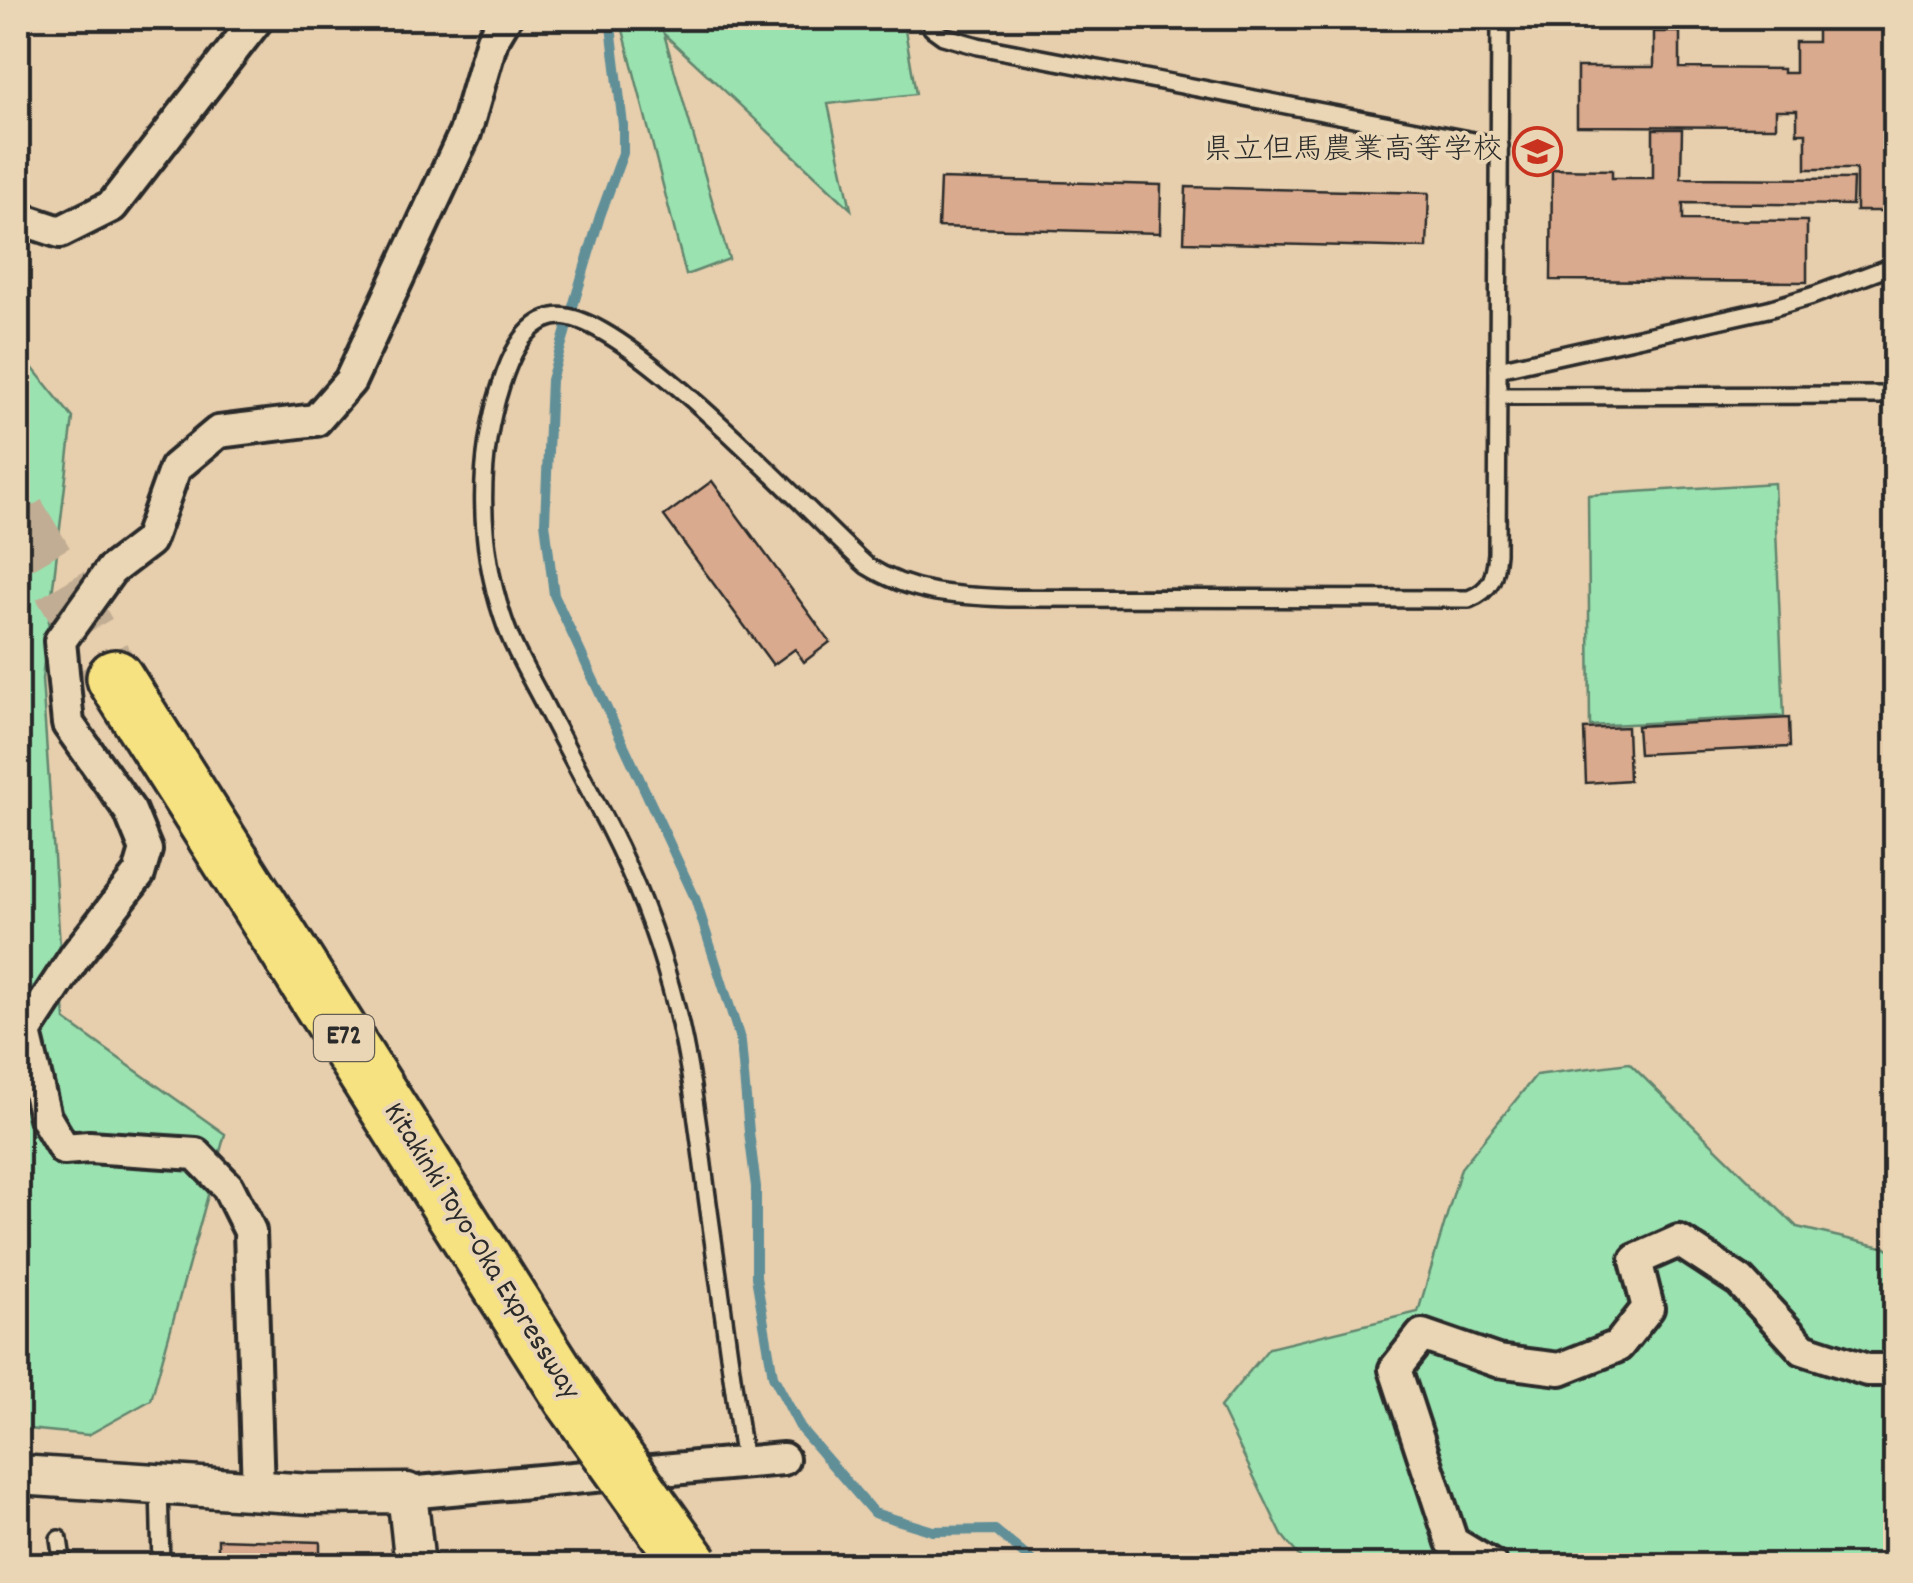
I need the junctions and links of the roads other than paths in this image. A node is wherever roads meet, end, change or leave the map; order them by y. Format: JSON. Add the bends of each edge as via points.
{"nodes":[{"id":1,"x":258,"y":18,"type":"edge"},
{"id":2,"x":505,"y":18,"type":"edge"},
{"id":3,"x":932,"y":18,"type":"edge"},
{"id":4,"x":1500,"y":18,"type":"edge"},
{"id":5,"x":1500,"y":146,"type":"junction"},
{"id":6,"x":18,"y":218,"type":"edge"},
{"id":7,"x":1892,"y":266,"type":"dead end"},
{"id":8,"x":1498,"y":369,"type":"junction"},
{"id":9,"x":1896,"y":395,"type":"edge"},
{"id":10,"x":1498,"y":396,"type":"junction"},
{"id":11,"x":115,"y":678,"type":"tunnel mouth"},
{"id":12,"x":1896,"y":1370,"type":"edge"},
{"id":13,"x":783,"y":1459,"type":"dead end"},
{"id":14,"x":744,"y":1463,"type":"junction"},
{"id":15,"x":18,"y":1475,"type":"edge"},
{"id":16,"x":159,"y":1485,"type":"junction"},
{"id":17,"x":258,"y":1492,"type":"junction"},
{"id":18,"x":407,"y":1493,"type":"junction"},
{"id":19,"x":59,"y":1539,"type":"dead end"},
{"id":20,"x":64,"y":1566,"type":"edge"},
{"id":21,"x":160,"y":1566,"type":"edge"},
{"id":22,"x":415,"y":1566,"type":"edge"},
{"id":23,"x":692,"y":1566,"type":"edge"},
{"id":24,"x":1492,"y":1566,"type":"edge"}],
"edges":[{"from":1,"to":6,"type":"street","via":[[112,206],[60,232]]},
{"from":2,"to":17,"type":"street","via":[[492,40],[465,133],[350,380],[316,420],[218,432],[175,468],[148,541],[111,570],[60,642],[68,724],[130,811],[146,850],[139,874],[25,1033],[46,1117],[64,1149],[196,1154],[228,1187],[250,1231]]},
{"from":3,"to":5,"type":"lane","via":[[932,28],[943,36],[978,46]]},
{"from":4,"to":5,"type":"lane"},
{"from":5,"to":8,"type":"lane"},
{"from":7,"to":8,"type":"lane","via":[[1768,309]]},
{"from":8,"to":10,"type":"lane"},
{"from":9,"to":10,"type":"lane"},
{"from":10,"to":14,"type":"lane","via":[[1496,566],[1481,594],[1456,600],[977,596],[916,589],[867,566],[688,393],[596,326],[559,316],[528,332],[507,368],[486,449],[490,576],[518,656],[635,884],[672,989],[694,1095]]},
{"from":11,"to":23,"type":"highway","name":"Kitakinki Toyo-Oka Expressway","number":"E72","bridge":true,"via":[[572,1398]]},
{"from":12,"to":24,"type":"street","via":[[1868,1370],[1803,1349],[1740,1281],[1679,1241],[1636,1260],[1648,1308],[1618,1346],[1560,1369],[1497,1360],[1422,1335],[1395,1369],[1452,1542]]},
{"from":13,"to":14,"type":"street"},
{"from":14,"to":18,"type":"street"},
{"from":15,"to":16,"type":"street"},
{"from":16,"to":17,"type":"street"},
{"from":16,"to":21,"type":"lane"},
{"from":17,"to":18,"type":"street"},
{"from":18,"to":22,"type":"street"},
{"from":19,"to":20,"type":"lane"}]}
